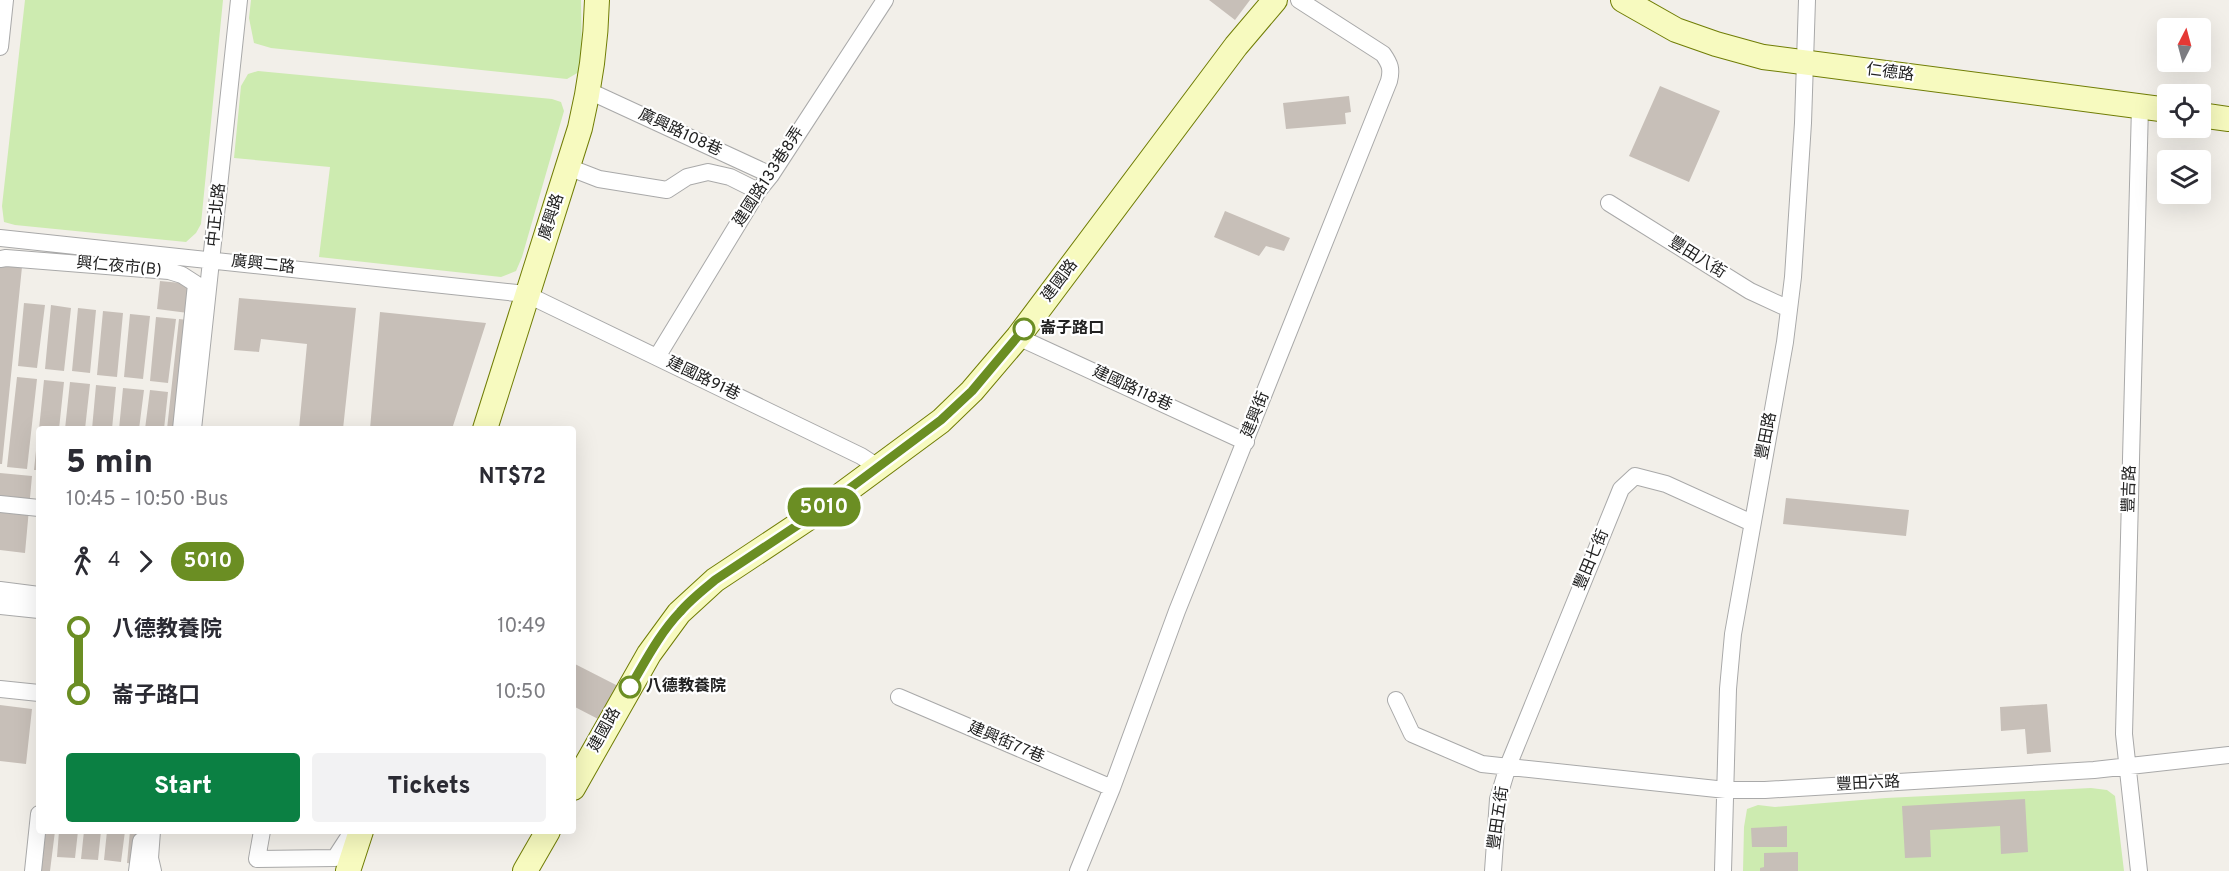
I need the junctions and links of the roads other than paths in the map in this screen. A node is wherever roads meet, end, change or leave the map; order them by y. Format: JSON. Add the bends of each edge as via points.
{"nodes":[{"id":1,"x":5,"y":0,"type":"edge"},
{"id":2,"x":238,"y":0,"type":"edge"},
{"id":3,"x":597,"y":0,"type":"edge"},
{"id":4,"x":885,"y":0,"type":"edge"},
{"id":5,"x":1275,"y":0,"type":"edge"},
{"id":6,"x":1299,"y":0,"type":"edge"},
{"id":7,"x":1623,"y":0,"type":"edge"},
{"id":8,"x":1807,"y":0,"type":"edge"},
{"id":9,"x":0,"y":47,"type":"edge"},
{"id":10,"x":1805,"y":62,"type":"junction"},
{"id":11,"x":589,"y":92,"type":"junction"},
{"id":12,"x":2140,"y":106,"type":"junction"},
{"id":13,"x":2157,"y":108,"type":"edge"},
{"id":14,"x":2211,"y":117,"type":"edge"},
{"id":15,"x":2229,"y":119,"type":"edge"},
{"id":16,"x":568,"y":166,"type":"junction"},
{"id":17,"x":771,"y":176,"type":"junction"},
{"id":18,"x":758,"y":191,"type":"junction"},
{"id":19,"x":1609,"y":203,"type":"dead end"},
{"id":20,"x":0,"y":238,"type":"edge"},
{"id":21,"x":0,"y":259,"type":"edge"},
{"id":22,"x":212,"y":260,"type":"junction"},
{"id":23,"x":526,"y":294,"type":"junction"},
{"id":24,"x":1789,"y":309,"type":"junction"},
{"id":25,"x":1018,"y":337,"type":"junction"},
{"id":26,"x":657,"y":357,"type":"junction"},
{"id":27,"x":181,"y":426,"type":"edge"},
{"id":28,"x":193,"y":426,"type":"edge"},
{"id":29,"x":486,"y":426,"type":"edge"},
{"id":30,"x":1246,"y":442,"type":"junction"},
{"id":31,"x":878,"y":467,"type":"junction"},
{"id":32,"x":0,"y":504,"type":"edge"},
{"id":33,"x":36,"y":508,"type":"edge"},
{"id":34,"x":1752,"y":523,"type":"junction"},
{"id":35,"x":0,"y":590,"type":"edge"},
{"id":36,"x":36,"y":595,"type":"edge"},
{"id":37,"x":0,"y":606,"type":"edge"},
{"id":38,"x":36,"y":610,"type":"edge"},
{"id":39,"x":0,"y":689,"type":"edge"},
{"id":40,"x":36,"y":693,"type":"edge"},
{"id":41,"x":899,"y":698,"type":"dead end"},
{"id":42,"x":1396,"y":700,"type":"dead end"},
{"id":43,"x":2229,"y":755,"type":"edge"},
{"id":44,"x":1508,"y":766,"type":"junction"},
{"id":45,"x":2127,"y":766,"type":"junction"},
{"id":46,"x":576,"y":783,"type":"edge"},
{"id":47,"x":1112,"y":788,"type":"junction"},
{"id":48,"x":1726,"y":790,"type":"junction"},
{"id":49,"x":37,"y":834,"type":"edge"},
{"id":50,"x":142,"y":834,"type":"edge"},
{"id":51,"x":152,"y":834,"type":"edge"},
{"id":52,"x":261,"y":834,"type":"edge"},
{"id":53,"x":349,"y":834,"type":"edge"},
{"id":54,"x":360,"y":834,"type":"edge"},
{"id":55,"x":546,"y":834,"type":"edge"},
{"id":56,"x":33,"y":871,"type":"edge"},
{"id":57,"x":137,"y":871,"type":"edge"},
{"id":58,"x":153,"y":871,"type":"edge"},
{"id":59,"x":348,"y":871,"type":"edge"},
{"id":60,"x":525,"y":871,"type":"edge"},
{"id":61,"x":1078,"y":871,"type":"edge"},
{"id":62,"x":1492,"y":871,"type":"edge"},
{"id":63,"x":1723,"y":871,"type":"edge"},
{"id":64,"x":2139,"y":871,"type":"edge"}],
"edges":[{"from":1,"to":9,"type":"street"},
{"from":2,"to":22,"type":"street","name":"中正北路"},
{"from":3,"to":11,"type":"street","name":"廣興路"},
{"from":4,"to":17,"type":"street","name":"建國路133巷8弄"},
{"from":5,"to":25,"type":"street","name":"建國路","via":[[1236,46]]},
{"from":6,"to":30,"type":"street","name":"建興街","via":[[1383,54],[1392,72]]},
{"from":7,"to":10,"type":"street","name":"仁德路","via":[[1676,30],[1716,44],[1763,57]]},
{"from":8,"to":10,"type":"street","name":"豐田路"},
{"from":10,"to":12,"type":"street","name":"仁德路"},
{"from":10,"to":24,"type":"street","name":"豐田路","via":[[1798,228]]},
{"from":11,"to":16,"type":"street","name":"廣興路"},
{"from":11,"to":17,"type":"street","name":"廣興路108巷"},
{"from":12,"to":13,"type":"street","name":"仁德路"},
{"from":12,"to":45,"type":"street","name":"豐吉路","via":[[2124,734]]},
{"from":14,"to":15,"type":"street"},
{"from":16,"to":18,"type":"street","via":[[599,179],[667,190],[687,177],[708,172],[730,177]]},
{"from":16,"to":23,"type":"street","name":"廣興路"},
{"from":17,"to":18,"type":"street","name":"建國路133巷8弄"},
{"from":18,"to":26,"type":"street","name":"建國路133巷8弄"},
{"from":19,"to":24,"type":"street","name":"豐田八街","via":[[1750,291]]},
{"from":20,"to":22,"type":"street","name":"廣興二路"},
{"from":21,"to":27,"type":"street","name":"興仁夜市(B)","via":[[169,271],[196,284]]},
{"from":22,"to":23,"type":"street","name":"廣興二路"},
{"from":22,"to":28,"type":"street","name":"中正北路"},
{"from":23,"to":26,"type":"street","name":"建國路91巷"},
{"from":23,"to":29,"type":"street","name":"廣興路"},
{"from":24,"to":34,"type":"street","name":"豐田路"},
{"from":25,"to":30,"type":"street","name":"建國路118巷"},
{"from":25,"to":31,"type":"street","name":"建國路","via":[[972,391],[941,420]]},
{"from":26,"to":31,"type":"street","name":"建國路91巷"},
{"from":30,"to":47,"type":"street","name":"建興街","via":[[1177,611]]},
{"from":31,"to":46,"type":"street","name":"建國路","via":[[715,580],[679,613],[649,654]]},
{"from":32,"to":33,"type":"street"},
{"from":34,"to":44,"type":"street","name":"豐田七街","via":[[1666,484],[1635,476],[1626,482]]},
{"from":34,"to":48,"type":"street","name":"豐田路","via":[[1733,633]]},
{"from":35,"to":36,"type":"street"},
{"from":37,"to":38,"type":"street"},
{"from":39,"to":40,"type":"street"},
{"from":41,"to":47,"type":"street","name":"建興街77巷"},
{"from":42,"to":44,"type":"street","name":"豐田六路","via":[[1412,734],[1482,764]]},
{"from":43,"to":45,"type":"street","name":"豐田六路"},
{"from":44,"to":48,"type":"street","name":"豐田六路"},
{"from":44,"to":62,"type":"street","name":"豐田五街","via":[[1498,799]]},
{"from":45,"to":48,"type":"street","name":"豐田六路"},
{"from":45,"to":64,"type":"street","name":"豐吉路"},
{"from":47,"to":61,"type":"street","name":"建興街"},
{"from":48,"to":63,"type":"street","name":"豐田路"},
{"from":49,"to":56,"type":"street"},
{"from":50,"to":57,"type":"street"},
{"from":51,"to":58,"type":"street"},
{"from":52,"to":53,"type":"street","via":[[257,859],[335,858]]},
{"from":54,"to":59,"type":"street"},
{"from":55,"to":60,"type":"street"}]}
